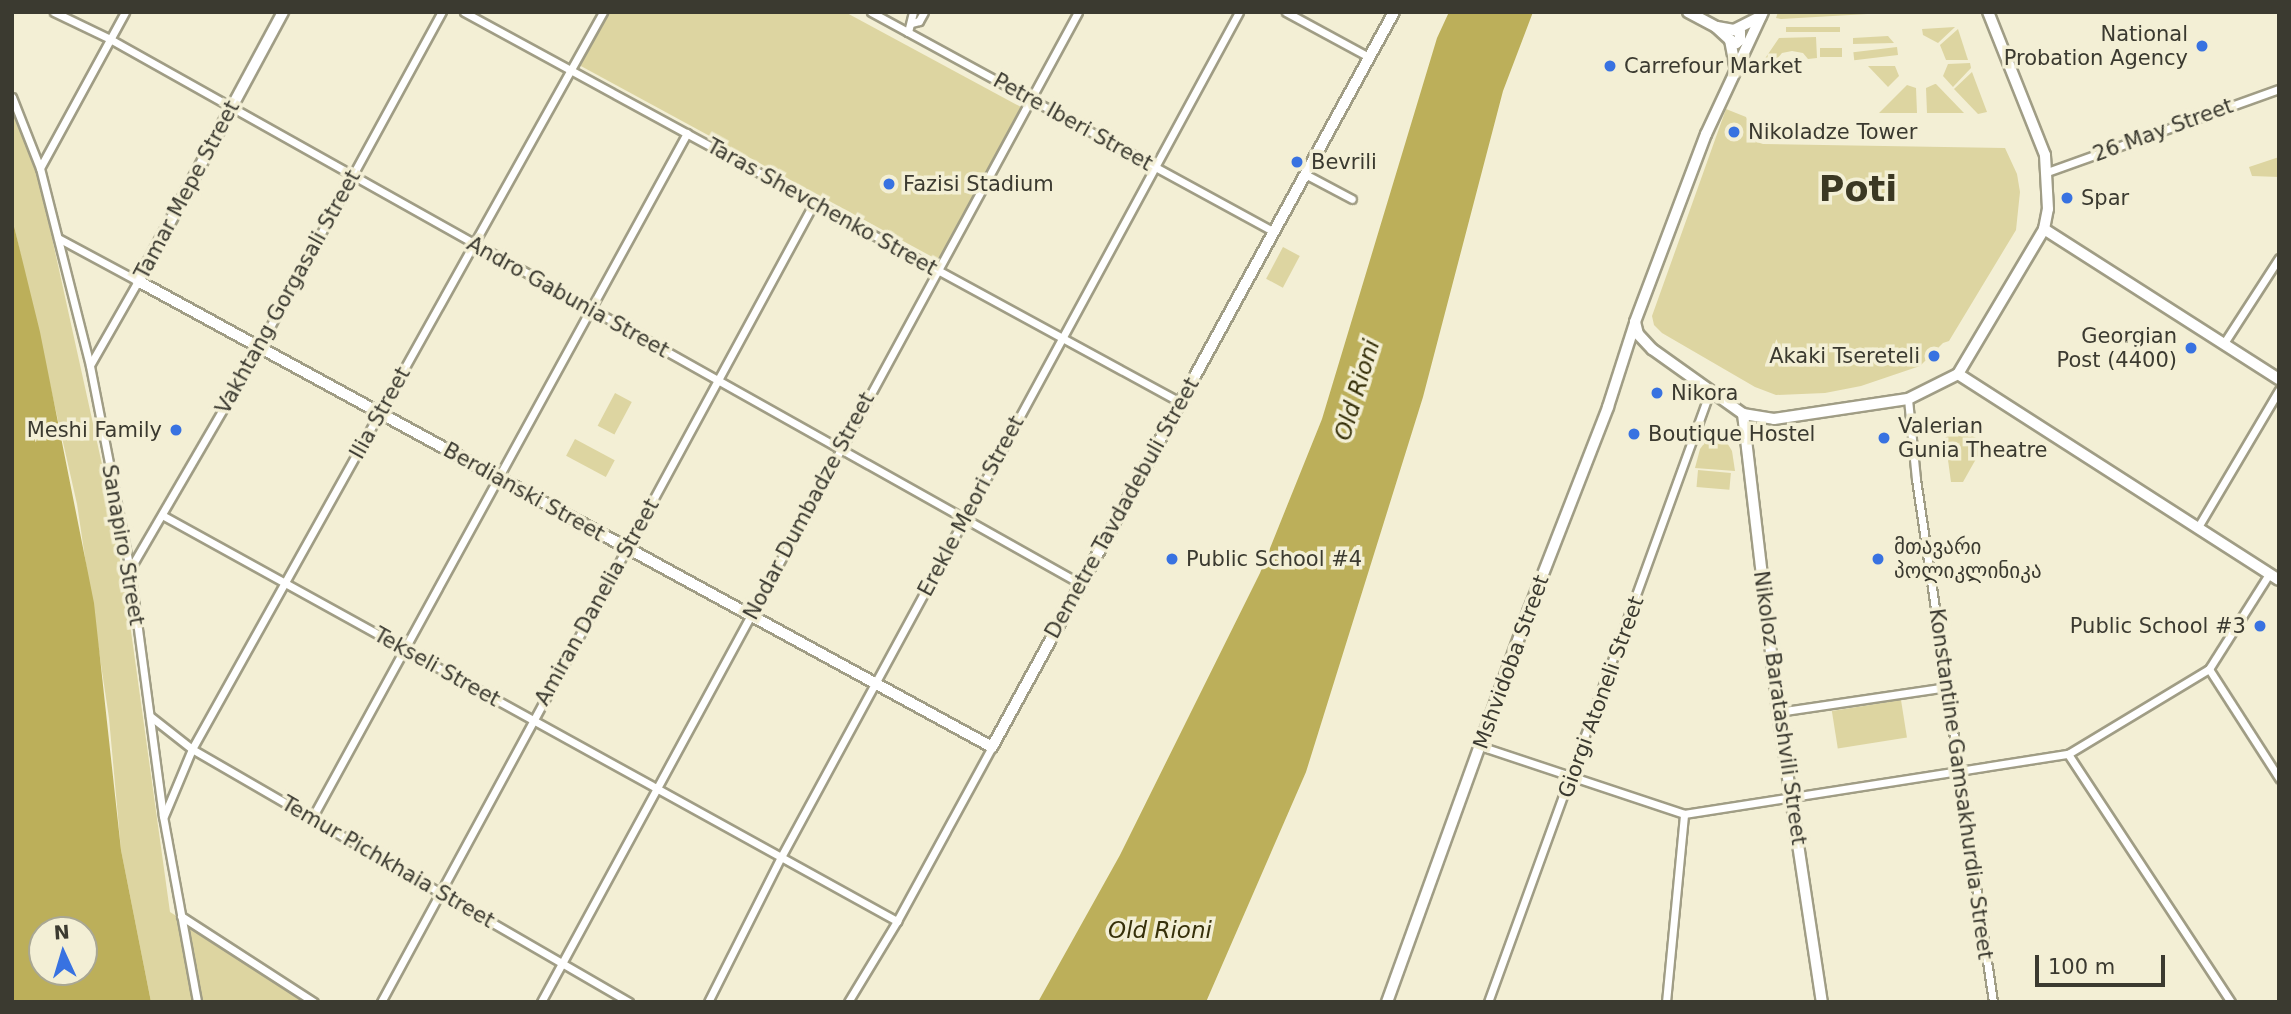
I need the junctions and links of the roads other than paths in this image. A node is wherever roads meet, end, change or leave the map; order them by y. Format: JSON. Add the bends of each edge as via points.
{"nodes":[{"id":1,"x":54,"y":12,"type":"edge"},
{"id":2,"x":125,"y":12,"type":"edge"},
{"id":3,"x":283,"y":12,"type":"edge"},
{"id":4,"x":442,"y":12,"type":"edge"},
{"id":5,"x":464,"y":12,"type":"edge"},
{"id":6,"x":603,"y":12,"type":"edge"},
{"id":7,"x":872,"y":12,"type":"edge"},
{"id":8,"x":913,"y":12,"type":"edge"},
{"id":9,"x":924,"y":12,"type":"edge"},
{"id":10,"x":1079,"y":12,"type":"edge"},
{"id":11,"x":1238,"y":12,"type":"edge"},
{"id":12,"x":1286,"y":12,"type":"edge"},
{"id":13,"x":1394,"y":12,"type":"edge"},
{"id":14,"x":1688,"y":12,"type":"edge"},
{"id":15,"x":1988,"y":12,"type":"edge"},
{"id":16,"x":1763,"y":13,"type":"edge"},
{"id":17,"x":912,"y":23,"type":"junction"},
{"id":18,"x":908,"y":32,"type":"junction"},
{"id":19,"x":1732,"y":35,"type":"junction"},
{"id":20,"x":110,"y":39,"type":"junction"},
{"id":21,"x":1368,"y":57,"type":"junction"},
{"id":22,"x":1735,"y":67,"type":"junction"},
{"id":23,"x":571,"y":70,"type":"junction"},
{"id":24,"x":2279,"y":89,"type":"edge"},
{"id":25,"x":12,"y":96,"type":"edge"},
{"id":26,"x":1031,"y":100,"type":"junction"},
{"id":27,"x":231,"y":110,"type":"junction"},
{"id":28,"x":687,"y":133,"type":"junction"},
{"id":29,"x":1154,"y":167,"type":"junction"},
{"id":30,"x":40,"y":168,"type":"junction"},
{"id":31,"x":2047,"y":172,"type":"junction"},
{"id":32,"x":1305,"y":174,"type":"junction"},
{"id":33,"x":352,"y":177,"type":"junction"},
{"id":34,"x":1352,"y":199,"type":"dead end"},
{"id":35,"x":814,"y":203,"type":"junction"},
{"id":36,"x":2044,"y":229,"type":"junction"},
{"id":37,"x":1274,"y":232,"type":"junction"},
{"id":38,"x":58,"y":238,"type":"junction"},
{"id":39,"x":474,"y":245,"type":"junction"},
{"id":40,"x":2279,"y":258,"type":"edge"},
{"id":41,"x":937,"y":270,"type":"junction"},
{"id":42,"x":138,"y":281,"type":"junction"},
{"id":43,"x":590,"y":310,"type":"junction"},
{"id":44,"x":1635,"y":322,"type":"junction"},
{"id":45,"x":1062,"y":337,"type":"junction"},
{"id":46,"x":1627,"y":342,"type":"junction"},
{"id":47,"x":2224,"y":343,"type":"junction"},
{"id":48,"x":259,"y":347,"type":"junction"},
{"id":49,"x":1652,"y":349,"type":"junction"},
{"id":50,"x":90,"y":366,"type":"junction"},
{"id":51,"x":1958,"y":374,"type":"junction"},
{"id":52,"x":2279,"y":379,"type":"edge"},
{"id":53,"x":717,"y":380,"type":"junction"},
{"id":54,"x":2279,"y":390,"type":"edge"},
{"id":55,"x":1710,"y":391,"type":"junction"},
{"id":56,"x":1908,"y":399,"type":"junction"},
{"id":57,"x":1180,"y":402,"type":"junction"},
{"id":58,"x":380,"y":413,"type":"junction"},
{"id":59,"x":1743,"y":414,"type":"junction"},
{"id":60,"x":839,"y":449,"type":"junction"},
{"id":61,"x":498,"y":478,"type":"junction"},
{"id":62,"x":162,"y":515,"type":"junction"},
{"id":63,"x":964,"y":519,"type":"junction"},
{"id":64,"x":2198,"y":527,"type":"junction"},
{"id":65,"x":626,"y":548,"type":"junction"},
{"id":66,"x":130,"y":569,"type":"junction"},
{"id":67,"x":2269,"y":574,"type":"junction"},
{"id":68,"x":2279,"y":580,"type":"edge"},
{"id":69,"x":285,"y":583,"type":"junction"},
{"id":70,"x":1081,"y":583,"type":"junction"},
{"id":71,"x":750,"y":615,"type":"junction"},
{"id":72,"x":405,"y":649,"type":"junction"},
{"id":73,"x":2208,"y":669,"type":"junction"},
{"id":74,"x":875,"y":684,"type":"junction"},
{"id":75,"x":1947,"y":687,"type":"junction"},
{"id":76,"x":1778,"y":712,"type":"junction"},
{"id":77,"x":150,"y":716,"type":"junction"},
{"id":78,"x":533,"y":720,"type":"junction"},
{"id":79,"x":1480,"y":746,"type":"junction"},
{"id":80,"x":992,"y":747,"type":"junction"},
{"id":81,"x":192,"y":749,"type":"junction"},
{"id":82,"x":2068,"y":754,"type":"junction"},
{"id":83,"x":1959,"y":770,"type":"junction"},
{"id":84,"x":1572,"y":777,"type":"junction"},
{"id":85,"x":2279,"y":778,"type":"edge"},
{"id":86,"x":656,"y":788,"type":"junction"},
{"id":87,"x":1792,"y":795,"type":"junction"},
{"id":88,"x":1684,"y":814,"type":"junction"},
{"id":89,"x":163,"y":816,"type":"junction"},
{"id":90,"x":312,"y":818,"type":"junction"},
{"id":91,"x":781,"y":857,"type":"junction"},
{"id":92,"x":439,"y":892,"type":"junction"},
{"id":93,"x":181,"y":916,"type":"junction"},
{"id":94,"x":897,"y":921,"type":"junction"},
{"id":95,"x":563,"y":964,"type":"junction"},
{"id":96,"x":197,"y":1002,"type":"edge"},
{"id":97,"x":314,"y":1002,"type":"edge"},
{"id":98,"x":381,"y":1002,"type":"edge"},
{"id":99,"x":541,"y":1002,"type":"edge"},
{"id":100,"x":629,"y":1002,"type":"edge"},
{"id":101,"x":708,"y":1002,"type":"edge"},
{"id":102,"x":848,"y":1002,"type":"edge"},
{"id":103,"x":1387,"y":1002,"type":"edge"},
{"id":104,"x":1488,"y":1002,"type":"edge"},
{"id":105,"x":1666,"y":1002,"type":"edge"},
{"id":106,"x":1822,"y":1002,"type":"edge"},
{"id":107,"x":1993,"y":1002,"type":"edge"},
{"id":108,"x":2231,"y":1002,"type":"edge"}],
"edges":[{"from":1,"to":20,"type":"street","name":"Andro Gabunia Street"},
{"from":2,"to":20,"type":"street"},
{"from":3,"to":27,"type":"street","name":"Tamar Mepe Street"},
{"from":4,"to":33,"type":"street","name":"Vakhtang Gorgasali Street"},
{"from":5,"to":23,"type":"street","name":"Taras Shevchenko Street"},
{"from":6,"to":23,"type":"street","name":"Ilia Street"},
{"from":7,"to":18,"type":"street","name":"Petre Iberi Street"},
{"from":8,"to":17,"type":"street"},
{"from":9,"to":17,"type":"street"},
{"from":10,"to":26,"type":"street","name":"Nodar Dumbadze Street"},
{"from":11,"to":29,"type":"street","name":"Erekle Meori Street"},
{"from":12,"to":21,"type":"street"},
{"from":13,"to":21,"type":"street","name":"Demetre Tavdadebuli Street"},
{"from":14,"to":19,"type":"street"},
{"from":15,"to":31,"type":"street","via":[[2045,155]]},
{"from":16,"to":19,"type":"street"},
{"from":16,"to":22,"type":"street","name":"Mshvidoba Street"},
{"from":17,"to":18,"type":"street"},
{"from":18,"to":26,"type":"street","name":"Petre Iberi Street"},
{"from":19,"to":22,"type":"street"},
{"from":20,"to":27,"type":"street","name":"Andro Gabunia Street"},
{"from":20,"to":30,"type":"street"},
{"from":21,"to":32,"type":"street","name":"Demetre Tavdadebuli Street"},
{"from":22,"to":44,"type":"street","name":"Mshvidoba Street"},
{"from":23,"to":28,"type":"street","name":"Taras Shevchenko Street"},
{"from":23,"to":39,"type":"street","name":"Ilia Street"},
{"from":24,"to":31,"type":"street","name":"26 May Street"},
{"from":25,"to":30,"type":"street","name":"Sanapiro Street"},
{"from":26,"to":29,"type":"street","name":"Petre Iberi Street"},
{"from":26,"to":41,"type":"street","name":"Nodar Dumbadze Street"},
{"from":27,"to":33,"type":"street","name":"Andro Gabunia Street"},
{"from":27,"to":42,"type":"street","name":"Tamar Mepe Street"},
{"from":28,"to":35,"type":"street","name":"Taras Shevchenko Street"},
{"from":28,"to":43,"type":"street"},
{"from":29,"to":37,"type":"street","name":"Petre Iberi Street"},
{"from":29,"to":45,"type":"street","name":"Erekle Meori Street"},
{"from":30,"to":38,"type":"street","name":"Sanapiro Street"},
{"from":31,"to":36,"type":"street"},
{"from":32,"to":34,"type":"street"},
{"from":32,"to":37,"type":"street","name":"Demetre Tavdadebuli Street"},
{"from":33,"to":39,"type":"street","name":"Andro Gabunia Street"},
{"from":33,"to":48,"type":"street","name":"Vakhtang Gorgasali Street"},
{"from":35,"to":41,"type":"street","name":"Taras Shevchenko Street"},
{"from":35,"to":53,"type":"street","name":"Amiran Danelia Street"},
{"from":36,"to":47,"type":"street"},
{"from":36,"to":51,"type":"street"},
{"from":37,"to":57,"type":"street","name":"Demetre Tavdadebuli Street"},
{"from":38,"to":42,"type":"street","name":"Berdianski Street"},
{"from":38,"to":50,"type":"street","name":"Sanapiro Street"},
{"from":39,"to":43,"type":"street","name":"Andro Gabunia Street"},
{"from":39,"to":58,"type":"street","name":"Ilia Street"},
{"from":40,"to":47,"type":"street"},
{"from":41,"to":45,"type":"street","name":"Taras Shevchenko Street"},
{"from":41,"to":60,"type":"street","name":"Nodar Dumbadze Street"},
{"from":42,"to":48,"type":"street","name":"Berdianski Street"},
{"from":42,"to":50,"type":"street","name":"Tamar Mepe Street"},
{"from":43,"to":53,"type":"street","name":"Andro Gabunia Street"},
{"from":43,"to":61,"type":"street"},
{"from":44,"to":46,"type":"street","name":"Mshvidoba Street"},
{"from":44,"to":49,"type":"street","via":[[1638,334]]},
{"from":45,"to":57,"type":"street","name":"Taras Shevchenko Street"},
{"from":45,"to":63,"type":"street","name":"Erekle Meori Street"},
{"from":46,"to":49,"type":"street"},
{"from":46,"to":79,"type":"street","name":"Mshvidoba Street","via":[[1608,407]]},
{"from":47,"to":52,"type":"street"},
{"from":48,"to":58,"type":"street","name":"Berdianski Street"},
{"from":48,"to":62,"type":"street","name":"Vakhtang Gorgasali Street"},
{"from":49,"to":55,"type":"street"},
{"from":50,"to":66,"type":"street","name":"Sanapiro Street"},
{"from":51,"to":56,"type":"street"},
{"from":51,"to":64,"type":"street"},
{"from":53,"to":60,"type":"street","name":"Andro Gabunia Street"},
{"from":53,"to":65,"type":"street","name":"Amiran Danelia Street"},
{"from":54,"to":64,"type":"street"},
{"from":55,"to":59,"type":"street"},
{"from":55,"to":84,"type":"street","name":"Giorgi Atoneli Street"},
{"from":56,"to":59,"type":"street","via":[[1774,419]]},
{"from":56,"to":75,"type":"street","name":"Konstantine Gamsakhurdia Street"},
{"from":57,"to":70,"type":"street","name":"Demetre Tavdadebuli Street"},
{"from":58,"to":61,"type":"street","name":"Berdianski Street"},
{"from":58,"to":69,"type":"street","name":"Ilia Street"},
{"from":59,"to":76,"type":"street","name":"Nikoloz Baratashvili Street"},
{"from":60,"to":63,"type":"street","name":"Andro Gabunia Street"},
{"from":60,"to":71,"type":"street","name":"Nodar Dumbadze Street"},
{"from":61,"to":65,"type":"street","name":"Berdianski Street"},
{"from":61,"to":72,"type":"street"},
{"from":62,"to":66,"type":"street","name":"Vakhtang Gorgasali Street"},
{"from":62,"to":69,"type":"street","name":"Tekseli Street"},
{"from":63,"to":70,"type":"street","name":"Andro Gabunia Street"},
{"from":63,"to":74,"type":"street","name":"Erekle Meori Street"},
{"from":64,"to":67,"type":"street"},
{"from":65,"to":71,"type":"street","name":"Berdianski Street"},
{"from":65,"to":78,"type":"street","name":"Amiran Danelia Street"},
{"from":66,"to":77,"type":"street","name":"Sanapiro Street"},
{"from":67,"to":68,"type":"street"},
{"from":67,"to":73,"type":"street"},
{"from":69,"to":72,"type":"street","name":"Tekseli Street"},
{"from":69,"to":81,"type":"street","name":"Ilia Street"},
{"from":70,"to":80,"type":"street","name":"Demetre Tavdadebuli Street"},
{"from":71,"to":74,"type":"street","name":"Berdianski Street"},
{"from":71,"to":86,"type":"street","name":"Nodar Dumbadze Street"},
{"from":72,"to":78,"type":"street","name":"Tekseli Street"},
{"from":72,"to":90,"type":"street"},
{"from":73,"to":82,"type":"street"},
{"from":73,"to":85,"type":"street"},
{"from":74,"to":80,"type":"street","name":"Berdianski Street"},
{"from":74,"to":91,"type":"street","name":"Erekle Meori Street"},
{"from":75,"to":76,"type":"street"},
{"from":75,"to":83,"type":"street","name":"Konstantine Gamsakhurdia Street"},
{"from":76,"to":87,"type":"street","name":"Nikoloz Baratashvili Street"},
{"from":77,"to":81,"type":"street","name":"Temur Pichkhaia Street"},
{"from":77,"to":89,"type":"street","name":"Sanapiro Street"},
{"from":78,"to":86,"type":"street","name":"Tekseli Street"},
{"from":78,"to":92,"type":"street","name":"Amiran Danelia Street"},
{"from":79,"to":84,"type":"street"},
{"from":79,"to":103,"type":"street","name":"Mshvidoba Street"},
{"from":80,"to":94,"type":"street","name":"Demetre Tavdadebuli Street"},
{"from":81,"to":89,"type":"street","name":"Ilia Street"},
{"from":81,"to":90,"type":"street","name":"Temur Pichkhaia Street"},
{"from":82,"to":83,"type":"street"},
{"from":82,"to":108,"type":"street"},
{"from":83,"to":87,"type":"street"},
{"from":83,"to":107,"type":"street","name":"Konstantine Gamsakhurdia Street"},
{"from":84,"to":88,"type":"street"},
{"from":84,"to":104,"type":"street","name":"Giorgi Atoneli Street"},
{"from":86,"to":91,"type":"street","name":"Tekseli Street"},
{"from":86,"to":95,"type":"street","name":"Nodar Dumbadze Street"},
{"from":87,"to":88,"type":"street"},
{"from":87,"to":106,"type":"street","name":"Nikoloz Baratashvili Street"},
{"from":88,"to":105,"type":"street"},
{"from":89,"to":93,"type":"street","name":"Sanapiro Street"},
{"from":90,"to":92,"type":"street","name":"Temur Pichkhaia Street"},
{"from":91,"to":94,"type":"street","name":"Tekseli Street"},
{"from":91,"to":101,"type":"street","name":"Erekle Meori Street"},
{"from":92,"to":95,"type":"street","name":"Temur Pichkhaia Street"},
{"from":92,"to":98,"type":"street","name":"Amiran Danelia Street"},
{"from":93,"to":96,"type":"street","name":"Sanapiro Street"},
{"from":93,"to":97,"type":"street"},
{"from":94,"to":102,"type":"street","name":"Demetre Tavdadebuli Street"},
{"from":95,"to":99,"type":"street","name":"Nodar Dumbadze Street"},
{"from":95,"to":100,"type":"street","name":"Temur Pichkhaia Street"}]}
